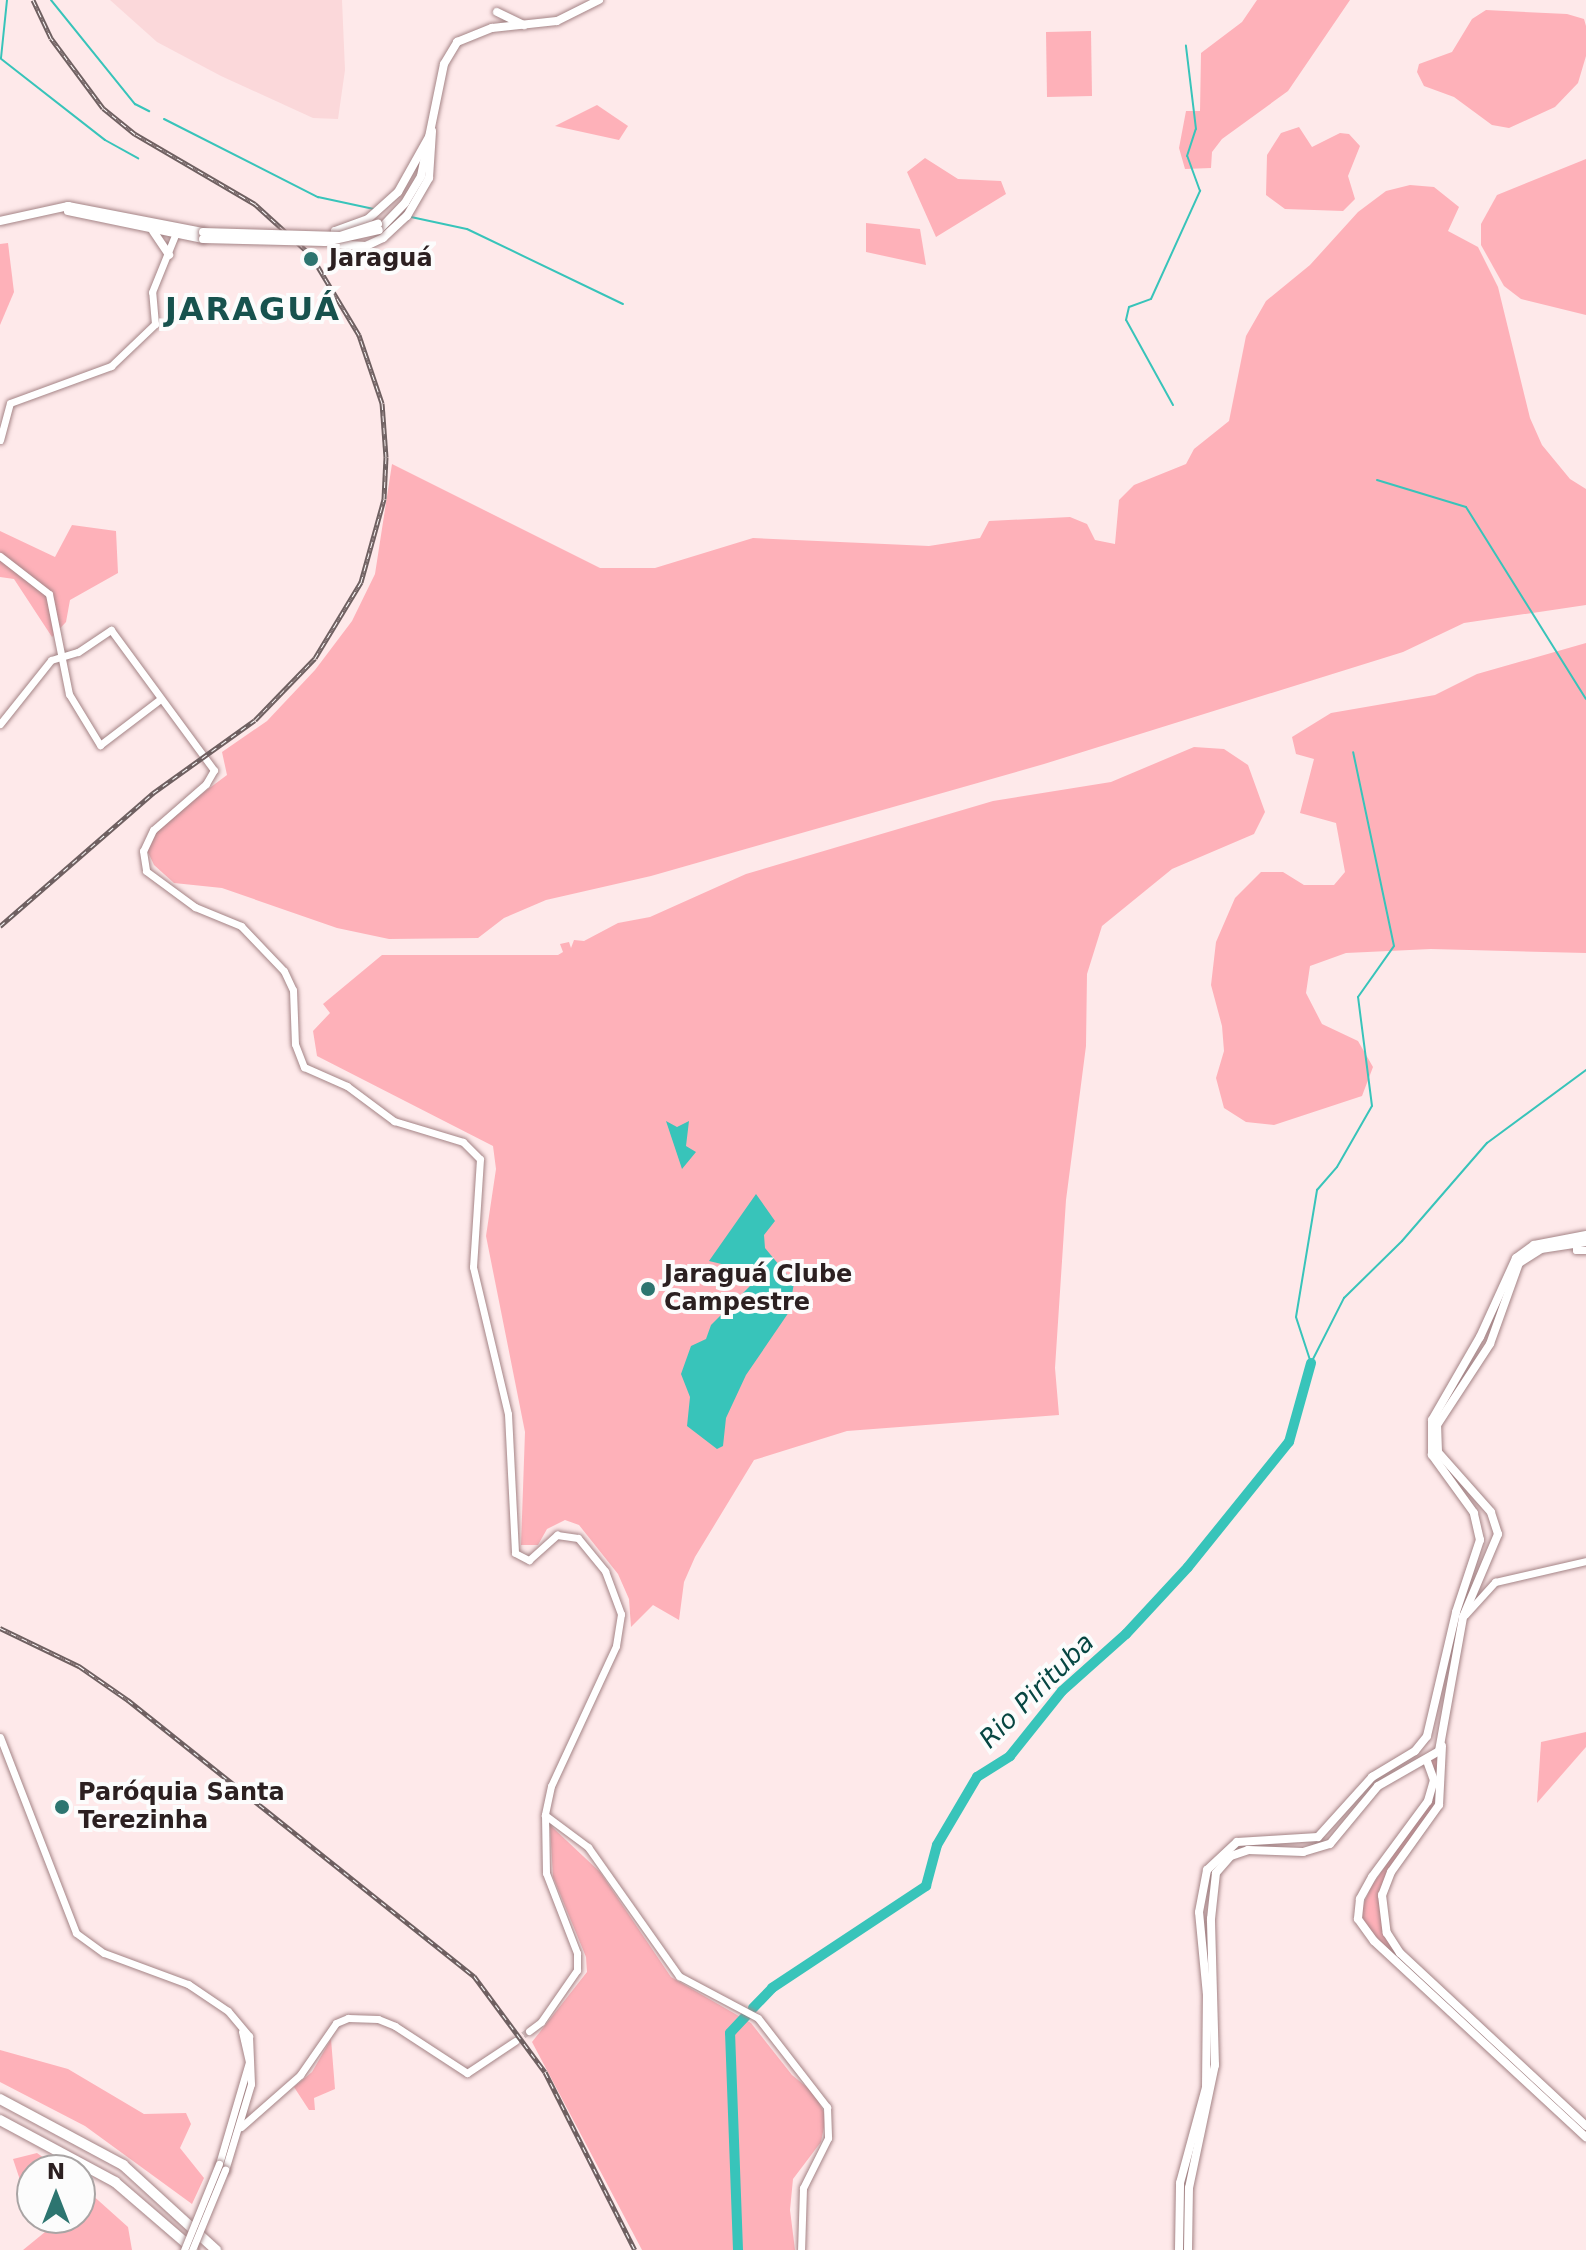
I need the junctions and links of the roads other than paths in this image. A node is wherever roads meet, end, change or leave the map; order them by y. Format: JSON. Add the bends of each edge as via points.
{"nodes":[{"id":1,"x":599,"y":0,"type":"edge"},
{"id":2,"x":497,"y":12,"type":"dead end"},
{"id":3,"x":525,"y":26,"type":"junction"},
{"id":4,"x":431,"y":132,"type":"junction"},
{"id":5,"x":59,"y":209,"type":"junction"},
{"id":6,"x":0,"y":221,"type":"edge"},
{"id":7,"x":152,"y":230,"type":"junction"},
{"id":8,"x":175,"y":235,"type":"junction"},
{"id":9,"x":203,"y":236,"type":"junction"},
{"id":10,"x":169,"y":255,"type":"junction"},
{"id":11,"x":0,"y":440,"type":"edge"},
{"id":12,"x":0,"y":556,"type":"edge"},
{"id":13,"x":63,"y":657,"type":"junction"},
{"id":14,"x":159,"y":700,"type":"junction"},
{"id":15,"x":0,"y":724,"type":"edge"},
{"id":16,"x":1586,"y":1235,"type":"edge"},
{"id":17,"x":1586,"y":1242,"type":"edge"},
{"id":18,"x":1576,"y":1243,"type":"junction"},
{"id":19,"x":1586,"y":1250,"type":"edge"},
{"id":20,"x":1493,"y":1516,"type":"junction"},
{"id":21,"x":1478,"y":1520,"type":"junction"},
{"id":22,"x":1480,"y":1540,"type":"junction"},
{"id":23,"x":1497,"y":1543,"type":"junction"},
{"id":24,"x":1586,"y":1561,"type":"edge"},
{"id":25,"x":1463,"y":1617,"type":"junction"},
{"id":26,"x":1427,"y":1736,"type":"junction"},
{"id":27,"x":0,"y":1737,"type":"edge"},
{"id":28,"x":1443,"y":1741,"type":"junction"},
{"id":29,"x":1427,"y":1761,"type":"junction"},
{"id":30,"x":1438,"y":1784,"type":"junction"},
{"id":31,"x":545,"y":1815,"type":"junction"},
{"id":32,"x":529,"y":2031,"type":"tunnel mouth"},
{"id":33,"x":515,"y":2041,"type":"tunnel mouth"},
{"id":34,"x":0,"y":2099,"type":"edge"},
{"id":35,"x":0,"y":2120,"type":"edge"},
{"id":36,"x":239,"y":2123,"type":"junction"},
{"id":37,"x":1586,"y":2126,"type":"edge"},
{"id":38,"x":1586,"y":2137,"type":"edge"},
{"id":39,"x":222,"y":2167,"type":"junction"},
{"id":40,"x":803,"y":2234,"type":"junction"},
{"id":41,"x":184,"y":2250,"type":"edge"},
{"id":42,"x":193,"y":2250,"type":"edge"},
{"id":43,"x":216,"y":2250,"type":"edge"},
{"id":44,"x":801,"y":2250,"type":"edge"},
{"id":45,"x":809,"y":2250,"type":"edge"},
{"id":46,"x":1179,"y":2250,"type":"edge"},
{"id":47,"x":1188,"y":2250,"type":"edge"}],
"edges":[{"from":1,"to":3,"type":"main road","via":[[568,18]]},
{"from":2,"to":3,"type":"main road"},
{"from":3,"to":4,"type":"main road","via":[[482,30],[452,48]]},
{"from":4,"to":4,"type":"main road","via":[[398,192],[368,219],[335,231],[336,244],[366,246],[383,238],[413,208],[432,167]]},
{"from":4,"to":9,"type":"main road","bridge":true,"via":[[421,176],[395,216],[378,227],[325,242]]},
{"from":5,"to":6,"type":"main road"},
{"from":5,"to":7,"type":"main road"},
{"from":5,"to":9,"type":"main road","via":[[68,206]]},
{"from":7,"to":8,"type":"main road"},
{"from":7,"to":10,"type":"main road"},
{"from":8,"to":9,"type":"main road"},
{"from":8,"to":10,"type":"street"},
{"from":10,"to":11,"type":"street","via":[[152,292],[155,324],[111,366],[10,403]]},
{"from":12,"to":13,"type":"street","via":[[49,594]]},
{"from":13,"to":14,"type":"street","via":[[111,630]]},
{"from":13,"to":14,"type":"street","via":[[69,694],[100,745]]},
{"from":13,"to":15,"type":"street","via":[[37,675]]},
{"from":14,"to":31,"type":"street","via":[[214,775],[153,830],[143,851],[146,871],[195,907],[241,926],[284,971],[293,990],[295,1044],[304,1067],[347,1086],[394,1121],[463,1142],[482,1164],[472,1261],[508,1414],[515,1553],[529,1560],[557,1535],[578,1538],[605,1571],[621,1614],[616,1646],[551,1786]]},
{"from":16,"to":18,"type":"main road"},
{"from":17,"to":18,"type":"main road"},
{"from":18,"to":19,"type":"street"},
{"from":18,"to":20,"type":"main road","via":[[1541,1249],[1519,1263],[1490,1344],[1437,1425],[1436,1444],[1444,1462]]},
{"from":18,"to":21,"type":"main road","via":[[1534,1245],[1516,1258],[1478,1341],[1432,1420],[1432,1455]]},
{"from":20,"to":21,"type":"main road"},
{"from":20,"to":23,"type":"main road"},
{"from":21,"to":22,"type":"main road"},
{"from":22,"to":23,"type":"main road"},
{"from":22,"to":26,"type":"main road","via":[[1456,1612]]},
{"from":23,"to":25,"type":"main road"},
{"from":24,"to":25,"type":"street","via":[[1495,1582]]},
{"from":25,"to":28,"type":"main road"},
{"from":26,"to":28,"type":"main road"},
{"from":26,"to":29,"type":"main road"},
{"from":26,"to":46,"type":"main road","via":[[1415,1751],[1372,1777],[1318,1837],[1237,1842],[1207,1870],[1199,1912],[1207,1995],[1206,2087],[1180,2183]]},
{"from":27,"to":36,"type":"street","via":[[76,1933],[104,1953],[188,1984],[236,2020],[249,2062]]},
{"from":28,"to":29,"type":"main road"},
{"from":28,"to":30,"type":"main road"},
{"from":29,"to":30,"type":"main road"},
{"from":29,"to":47,"type":"main road","via":[[1378,1786],[1330,1844],[1303,1852],[1248,1850],[1231,1856],[1216,1873],[1211,1919],[1215,2065],[1189,2188]]},
{"from":30,"to":37,"type":"main road","via":[[1433,1819],[1385,1886],[1381,1908],[1387,1933],[1400,1953]]},
{"from":30,"to":38,"type":"main road","via":[[1364,1890],[1357,1908],[1360,1925],[1537,2097]]},
{"from":31,"to":32,"type":"street","via":[[546,1873],[578,1963],[560,1997]]},
{"from":31,"to":40,"type":"street","via":[[588,1847],[679,1976],[758,2018],[813,2088],[831,2119],[828,2138],[803,2188]]},
{"from":33,"to":36,"type":"street","via":[[467,2073],[395,2026],[348,2018],[336,2023],[293,2082]]},
{"from":34,"to":43,"type":"highway","via":[[123,2165]]},
{"from":35,"to":42,"type":"highway","via":[[115,2182]]},
{"from":36,"to":39,"type":"street"},
{"from":39,"to":41,"type":"street","bridge":true},
{"from":39,"to":42,"type":"street","bridge":true},
{"from":40,"to":44,"type":"street"},
{"from":40,"to":45,"type":"street"}]}
